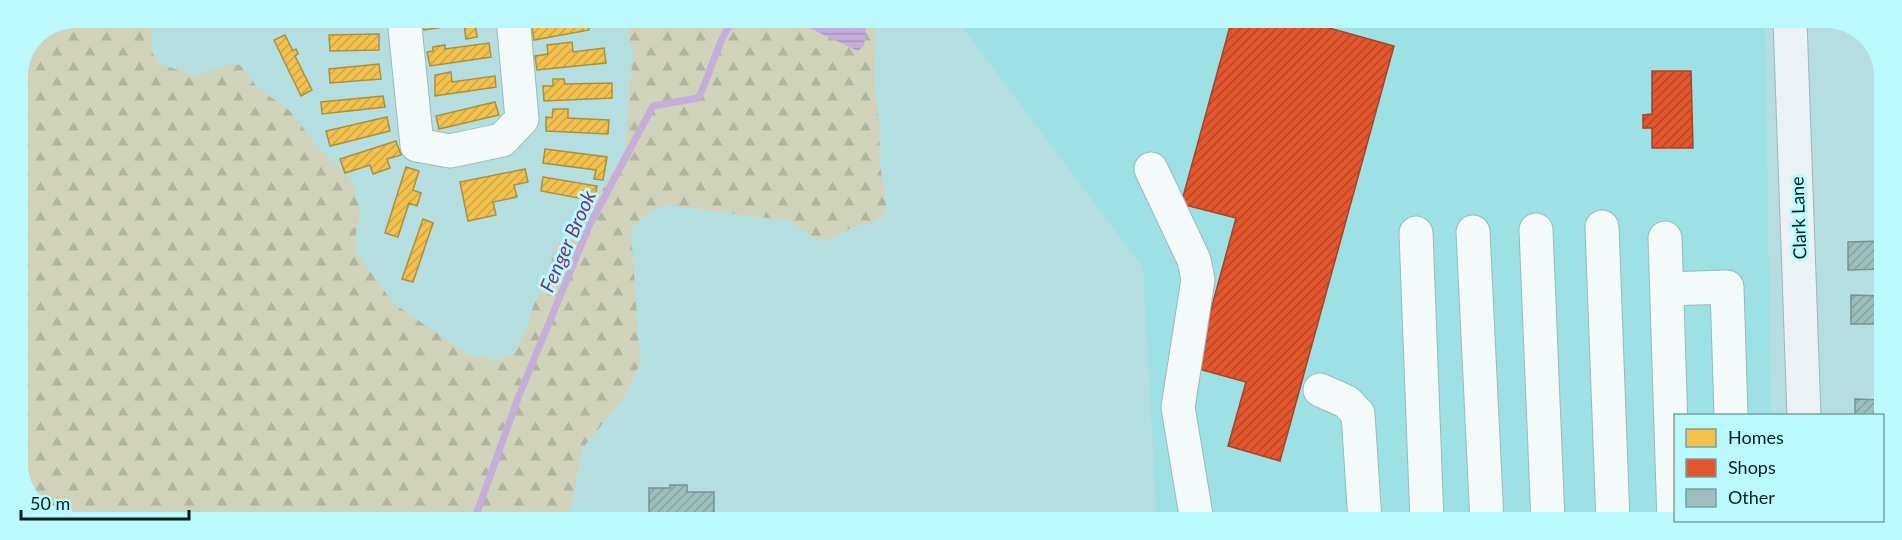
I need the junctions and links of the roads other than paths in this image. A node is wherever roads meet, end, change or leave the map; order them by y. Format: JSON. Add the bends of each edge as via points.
{"nodes":[{"id":1,"x":405,"y":28,"type":"edge"},
{"id":2,"x":514,"y":28,"type":"edge"},
{"id":3,"x":1790,"y":28,"type":"edge"},
{"id":4,"x":1151,"y":169,"type":"dead end"},
{"id":5,"x":1602,"y":227,"type":"dead end"},
{"id":6,"x":1536,"y":230,"type":"dead end"},
{"id":7,"x":1473,"y":232,"type":"dead end"},
{"id":8,"x":1416,"y":233,"type":"dead end"},
{"id":9,"x":1665,"y":238,"type":"dead end"},
{"id":10,"x":1667,"y":289,"type":"junction"},
{"id":11,"x":1320,"y":390,"type":"dead end"},
{"id":12,"x":1731,"y":414,"type":"edge"},
{"id":13,"x":1804,"y":414,"type":"edge"},
{"id":14,"x":1196,"y":512,"type":"edge"},
{"id":15,"x":1364,"y":512,"type":"edge"},
{"id":16,"x":1427,"y":512,"type":"edge"},
{"id":17,"x":1487,"y":512,"type":"edge"},
{"id":18,"x":1548,"y":512,"type":"edge"},
{"id":19,"x":1613,"y":512,"type":"edge"},
{"id":20,"x":1674,"y":512,"type":"edge"}],
"edges":[{"from":1,"to":2,"type":"street","via":[[417,145],[450,152],[502,140],[522,119]]},
{"from":3,"to":13,"type":"main road","name":"Clark Lane"},
{"from":4,"to":14,"type":"street","via":[[1194,260],[1198,280],[1178,407]]},
{"from":5,"to":19,"type":"street"},
{"from":6,"to":18,"type":"street"},
{"from":7,"to":17,"type":"street"},
{"from":8,"to":16,"type":"street"},
{"from":9,"to":10,"type":"street"},
{"from":10,"to":12,"type":"street","via":[[1727,287]]},
{"from":10,"to":20,"type":"street"},
{"from":11,"to":15,"type":"street","via":[[1347,402],[1358,414]]}]}
